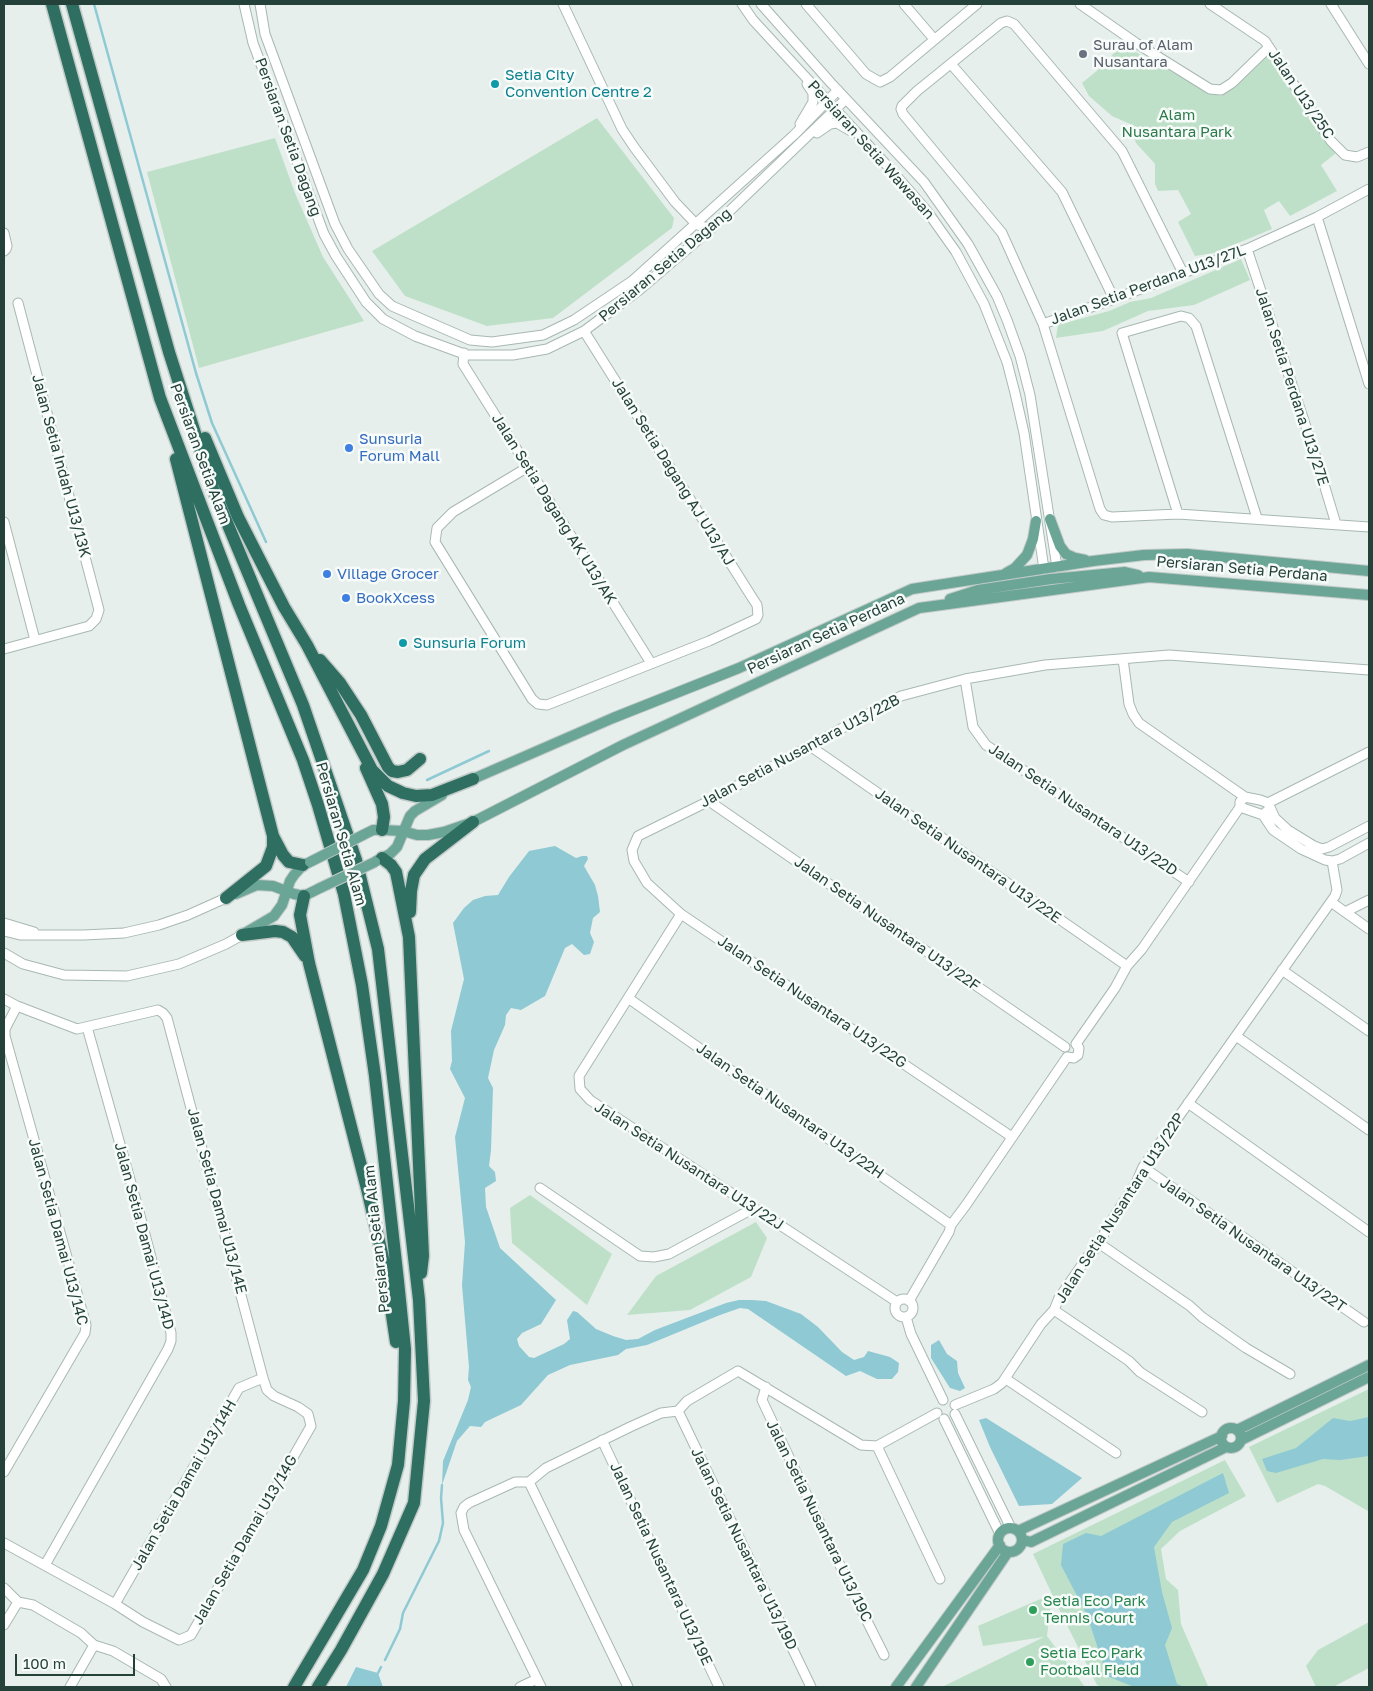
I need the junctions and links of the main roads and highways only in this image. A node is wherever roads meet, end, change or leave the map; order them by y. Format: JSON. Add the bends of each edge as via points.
{"nodes":[{"id":1,"x":52,"y":4,"type":"edge"},
{"id":2,"x":72,"y":4,"type":"edge"},
{"id":3,"x":78,"y":4,"type":"edge"},
{"id":4,"x":169,"y":352,"type":"junction"},
{"id":5,"x":160,"y":398,"type":"junction"},
{"id":6,"x":1050,"y":519,"type":"road end"},
{"id":7,"x":1036,"y":521,"type":"road end"},
{"id":8,"x":1093,"y":561,"type":"junction"},
{"id":9,"x":1058,"y":567,"type":"junction"},
{"id":10,"x":1044,"y":569,"type":"junction"},
{"id":11,"x":1369,"y":571,"type":"edge"},
{"id":12,"x":1000,"y":576,"type":"junction"},
{"id":13,"x":1149,"y":576,"type":"junction"},
{"id":14,"x":1051,"y":579,"type":"junction"},
{"id":15,"x":1369,"y":595,"type":"edge"},
{"id":16,"x":918,"y":608,"type":"junction"},
{"id":17,"x":307,"y":645,"type":"junction"},
{"id":18,"x":354,"y":738,"type":"junction"},
{"id":19,"x":420,"y":758,"type":"dead end"},
{"id":20,"x":473,"y":779,"type":"junction"},
{"id":21,"x":473,"y":822,"type":"junction"},
{"id":22,"x":382,"y":830,"type":"junction"},
{"id":23,"x":404,"y":832,"type":"junction"},
{"id":24,"x":273,"y":836,"type":"junction"},
{"id":25,"x":378,"y":860,"type":"junction"},
{"id":26,"x":307,"y":863,"type":"junction"},
{"id":27,"x":287,"y":892,"type":"junction"},
{"id":28,"x":304,"y":896,"type":"junction"},
{"id":29,"x":226,"y":898,"type":"joint"},
{"id":30,"x":242,"y":935,"type":"joint"},
{"id":31,"x":409,"y":937,"type":"junction"},
{"id":32,"x":309,"y":963,"type":"junction"},
{"id":33,"x":419,"y":1300,"type":"junction"},
{"id":34,"x":1369,"y":1365,"type":"edge"},
{"id":35,"x":1369,"y":1377,"type":"edge"},
{"id":36,"x":404,"y":1401,"type":"junction"},
{"id":37,"x":1239,"y":1435,"type":"junction"},
{"id":38,"x":1222,"y":1436,"type":"junction"},
{"id":39,"x":1226,"y":1447,"type":"junction"},
{"id":40,"x":1017,"y":1533,"type":"junction"},
{"id":41,"x":1004,"y":1549,"type":"junction"},
{"id":42,"x":294,"y":1687,"type":"edge"},
{"id":43,"x":318,"y":1687,"type":"edge"},
{"id":44,"x":896,"y":1687,"type":"edge"},
{"id":45,"x":916,"y":1687,"type":"edge"}],
"edges":[{"from":1,"to":5,"type":"highway","name":"Persiaran Setia Alam"},
{"from":2,"to":4,"type":"highway","name":"Persiaran Setia Alam"},
{"from":3,"to":4,"type":"highway","via":[[171,334]]},
{"from":4,"to":17,"type":"highway","via":[[238,517]]},
{"from":4,"to":33,"type":"highway","name":"Persiaran Setia Alam","via":[[213,489],[303,704],[356,860],[378,948]]},
{"from":5,"to":24,"type":"highway"},
{"from":5,"to":36,"type":"highway","name":"Persiaran Setia Alam","via":[[239,605],[303,760],[344,894],[362,985],[374,1076],[402,1320]]},
{"from":6,"to":8,"type":"main road","via":[[1066,554]]},
{"from":7,"to":12,"type":"main road","via":[[1027,555],[1016,568]]},
{"from":8,"to":9,"type":"main road","name":"Persiaran Setia Perdana"},
{"from":8,"to":11,"type":"main road","name":"Persiaran Setia Perdana","via":[[1187,554]]},
{"from":9,"to":10,"type":"main road","name":"Persiaran Setia Perdana"},
{"from":9,"to":14,"type":"main road"},
{"from":10,"to":12,"type":"main road","name":"Persiaran Setia Perdana"},
{"from":10,"to":14,"type":"main road"},
{"from":12,"to":20,"type":"main road","name":"Persiaran Setia Perdana","via":[[912,589],[739,668],[612,718]]},
{"from":13,"to":14,"type":"main road","via":[[1125,572]]},
{"from":13,"to":15,"type":"main road","name":"Persiaran Setia Perdana"},
{"from":13,"to":16,"type":"main road","name":"Persiaran Setia Perdana"},
{"from":14,"to":16,"type":"main road","via":[[978,590]]},
{"from":16,"to":21,"type":"main road","name":"Persiaran Setia Perdana","via":[[623,746]]},
{"from":17,"to":18,"type":"highway"},
{"from":17,"to":19,"type":"highway","via":[[340,683],[388,767],[398,772],[407,770]]},
{"from":18,"to":20,"type":"highway","via":[[372,770],[388,786],[403,793],[416,796],[432,794]]},
{"from":18,"to":22,"type":"highway","via":[[382,804]]},
{"from":20,"to":23,"type":"main road","name":"Persiaran Setia Perdana","via":[[415,811]]},
{"from":21,"to":23,"type":"main road","name":"Persiaran Setia Perdana","via":[[428,835]]},
{"from":21,"to":31,"type":"highway","via":[[425,859],[414,874]]},
{"from":22,"to":23,"type":"main road","name":"Persiaran Setia Perdana"},
{"from":22,"to":26,"type":"main road","name":"Persiaran Setia Perdana","bridge":true,"via":[[373,830]]},
{"from":23,"to":25,"type":"main road","name":"Persiaran Setia Perdana","via":[[398,847]]},
{"from":24,"to":26,"type":"highway","via":[[289,862]]},
{"from":24,"to":29,"type":"highway","via":[[266,866]]},
{"from":25,"to":28,"type":"main road","name":"Persiaran Setia Perdana","bridge":true},
{"from":25,"to":31,"type":"highway","via":[[391,865],[396,872]]},
{"from":26,"to":27,"type":"main road","via":[[294,875]]},
{"from":27,"to":28,"type":"main road"},
{"from":27,"to":29,"type":"main road","via":[[273,886],[256,885]]},
{"from":27,"to":30,"type":"main road","via":[[274,916]]},
{"from":28,"to":32,"type":"highway","via":[[300,916]]},
{"from":30,"to":32,"type":"highway","via":[[283,932],[292,937]]},
{"from":31,"to":33,"type":"highway","via":[[423,1256]]},
{"from":32,"to":36,"type":"highway","via":[[384,1262]]},
{"from":33,"to":43,"type":"highway","name":"Persiaran Setia Alam","via":[[424,1401],[414,1503],[383,1574]]},
{"from":34,"to":37,"type":"main road"},
{"from":35,"to":37,"type":"main road"},
{"from":36,"to":42,"type":"highway","name":"Persiaran Setia Alam","via":[[398,1465],[381,1526],[363,1570]]},
{"from":37,"to":38,"type":"main road","via":[[1228,1429]]},
{"from":37,"to":39,"type":"main road","via":[[1236,1447]]},
{"from":38,"to":39,"type":"main road"},
{"from":38,"to":40,"type":"main road"},
{"from":39,"to":40,"type":"main road","via":[[1031,1542]]},
{"from":40,"to":41,"type":"main road","via":[[1018,1550]]},
{"from":40,"to":41,"type":"main road","via":[[1003,1530],[998,1540]]},
{"from":41,"to":44,"type":"main road"},
{"from":41,"to":45,"type":"main road"}]}
